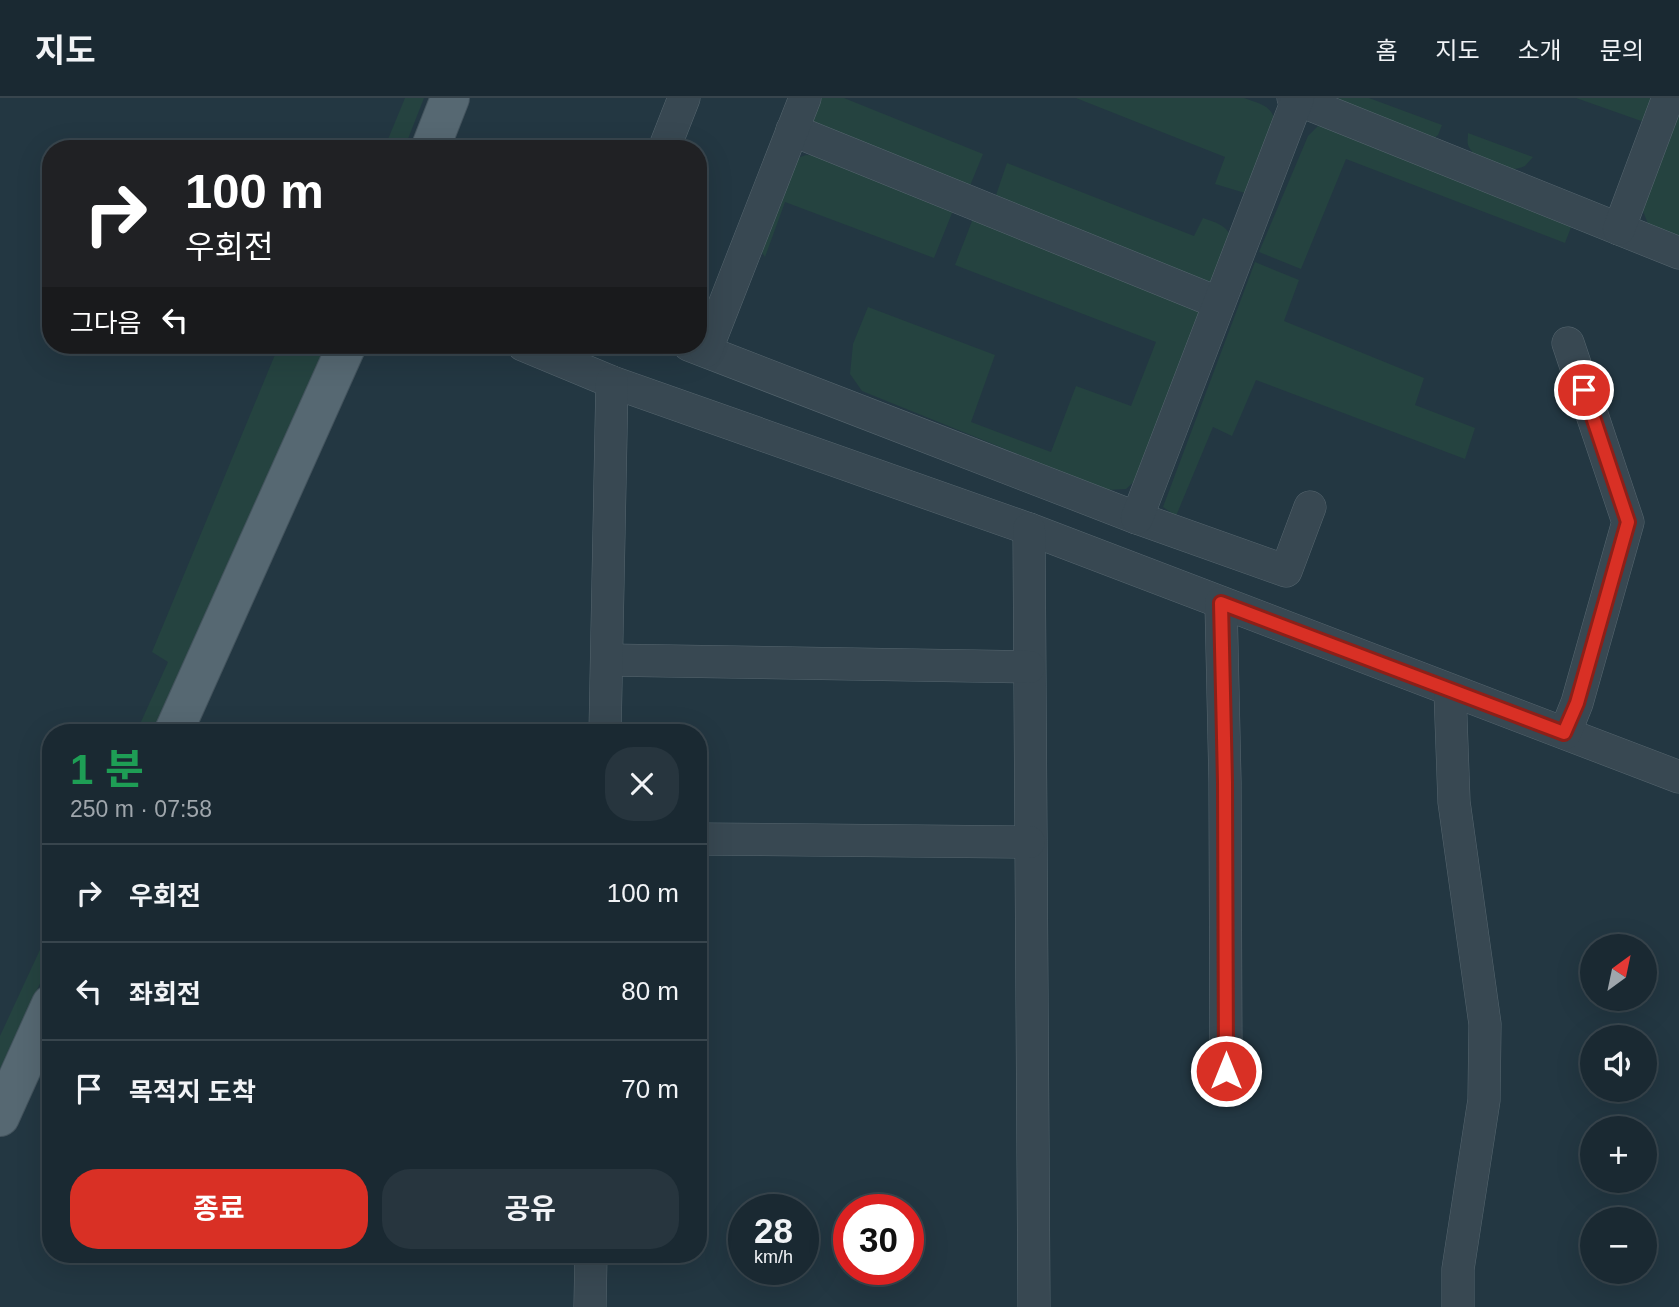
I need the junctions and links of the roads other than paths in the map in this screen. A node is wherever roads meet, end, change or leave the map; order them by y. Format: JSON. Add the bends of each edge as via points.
{"nodes":[{"id":1,"x":450,"y":98,"type":"edge"},
{"id":2,"x":684,"y":98,"type":"edge"},
{"id":3,"x":805,"y":98,"type":"edge"},
{"id":4,"x":1668,"y":98,"type":"edge"},
{"id":5,"x":1296,"y":99,"type":"edge"},
{"id":6,"x":792,"y":130,"type":"junction"},
{"id":7,"x":434,"y":140,"type":"edge"},
{"id":8,"x":668,"y":140,"type":"edge"},
{"id":9,"x":1619,"y":229,"type":"junction"},
{"id":10,"x":1679,"y":253,"type":"edge"},
{"id":11,"x":1219,"y":303,"type":"junction"},
{"id":12,"x":707,"y":325,"type":"edge"},
{"id":13,"x":1568,"y":343,"type":"dead end"},
{"id":14,"x":707,"y":352,"type":"edge"},
{"id":15,"x":343,"y":354,"type":"edge"},
{"id":16,"x":545,"y":354,"type":"edge"},
{"id":17,"x":612,"y":382,"type":"junction"},
{"id":18,"x":1310,"y":507,"type":"dead end"},
{"id":19,"x":1137,"y":518,"type":"junction"},
{"id":20,"x":1029,"y":529,"type":"junction"},
{"id":21,"x":1221,"y":603,"type":"junction"},
{"id":22,"x":607,"y":660,"type":"junction"},
{"id":23,"x":1029,"y":667,"type":"junction"},
{"id":24,"x":1450,"y":691,"type":"junction"},
{"id":25,"x":177,"y":724,"type":"edge"},
{"id":26,"x":605,"y":724,"type":"edge"},
{"id":27,"x":1564,"y":733,"type":"junction"},
{"id":28,"x":1679,"y":776,"type":"edge"},
{"id":29,"x":707,"y":839,"type":"edge"},
{"id":30,"x":1029,"y":842,"type":"junction"},
{"id":31,"x":42,"y":1024,"type":"edge"},
{"id":32,"x":1226,"y":1071,"type":"dead end"},
{"id":33,"x":0,"y":1117,"type":"edge"},
{"id":34,"x":591,"y":1263,"type":"edge"},
{"id":35,"x":590,"y":1307,"type":"edge"},
{"id":36,"x":1034,"y":1307,"type":"edge"},
{"id":37,"x":1458,"y":1307,"type":"edge"}],
"edges":[{"from":1,"to":7,"type":"main road"},
{"from":2,"to":8,"type":"street"},
{"from":3,"to":6,"type":"street"},
{"from":4,"to":9,"type":"street"},
{"from":5,"to":9,"type":"street"},
{"from":5,"to":11,"type":"street"},
{"from":6,"to":11,"type":"street"},
{"from":6,"to":12,"type":"street"},
{"from":9,"to":10,"type":"street"},
{"from":11,"to":19,"type":"street"},
{"from":13,"to":27,"type":"street","via":[[1628,522],[1577,703]]},
{"from":14,"to":19,"type":"street"},
{"from":15,"to":25,"type":"main road"},
{"from":16,"to":17,"type":"street"},
{"from":17,"to":20,"type":"street"},
{"from":17,"to":22,"type":"street"},
{"from":18,"to":19,"type":"street","via":[[1286,572]]},
{"from":20,"to":21,"type":"street"},
{"from":20,"to":23,"type":"street"},
{"from":21,"to":24,"type":"street"},
{"from":21,"to":32,"type":"street"},
{"from":22,"to":23,"type":"street"},
{"from":22,"to":26,"type":"street"},
{"from":23,"to":30,"type":"street"},
{"from":24,"to":27,"type":"street"},
{"from":24,"to":37,"type":"street","via":[[1454,802],[1485,1024],[1484,1100],[1458,1269]]},
{"from":27,"to":28,"type":"street"},
{"from":29,"to":30,"type":"street"},
{"from":30,"to":36,"type":"street"},
{"from":31,"to":33,"type":"main road"},
{"from":34,"to":35,"type":"street"}]}
